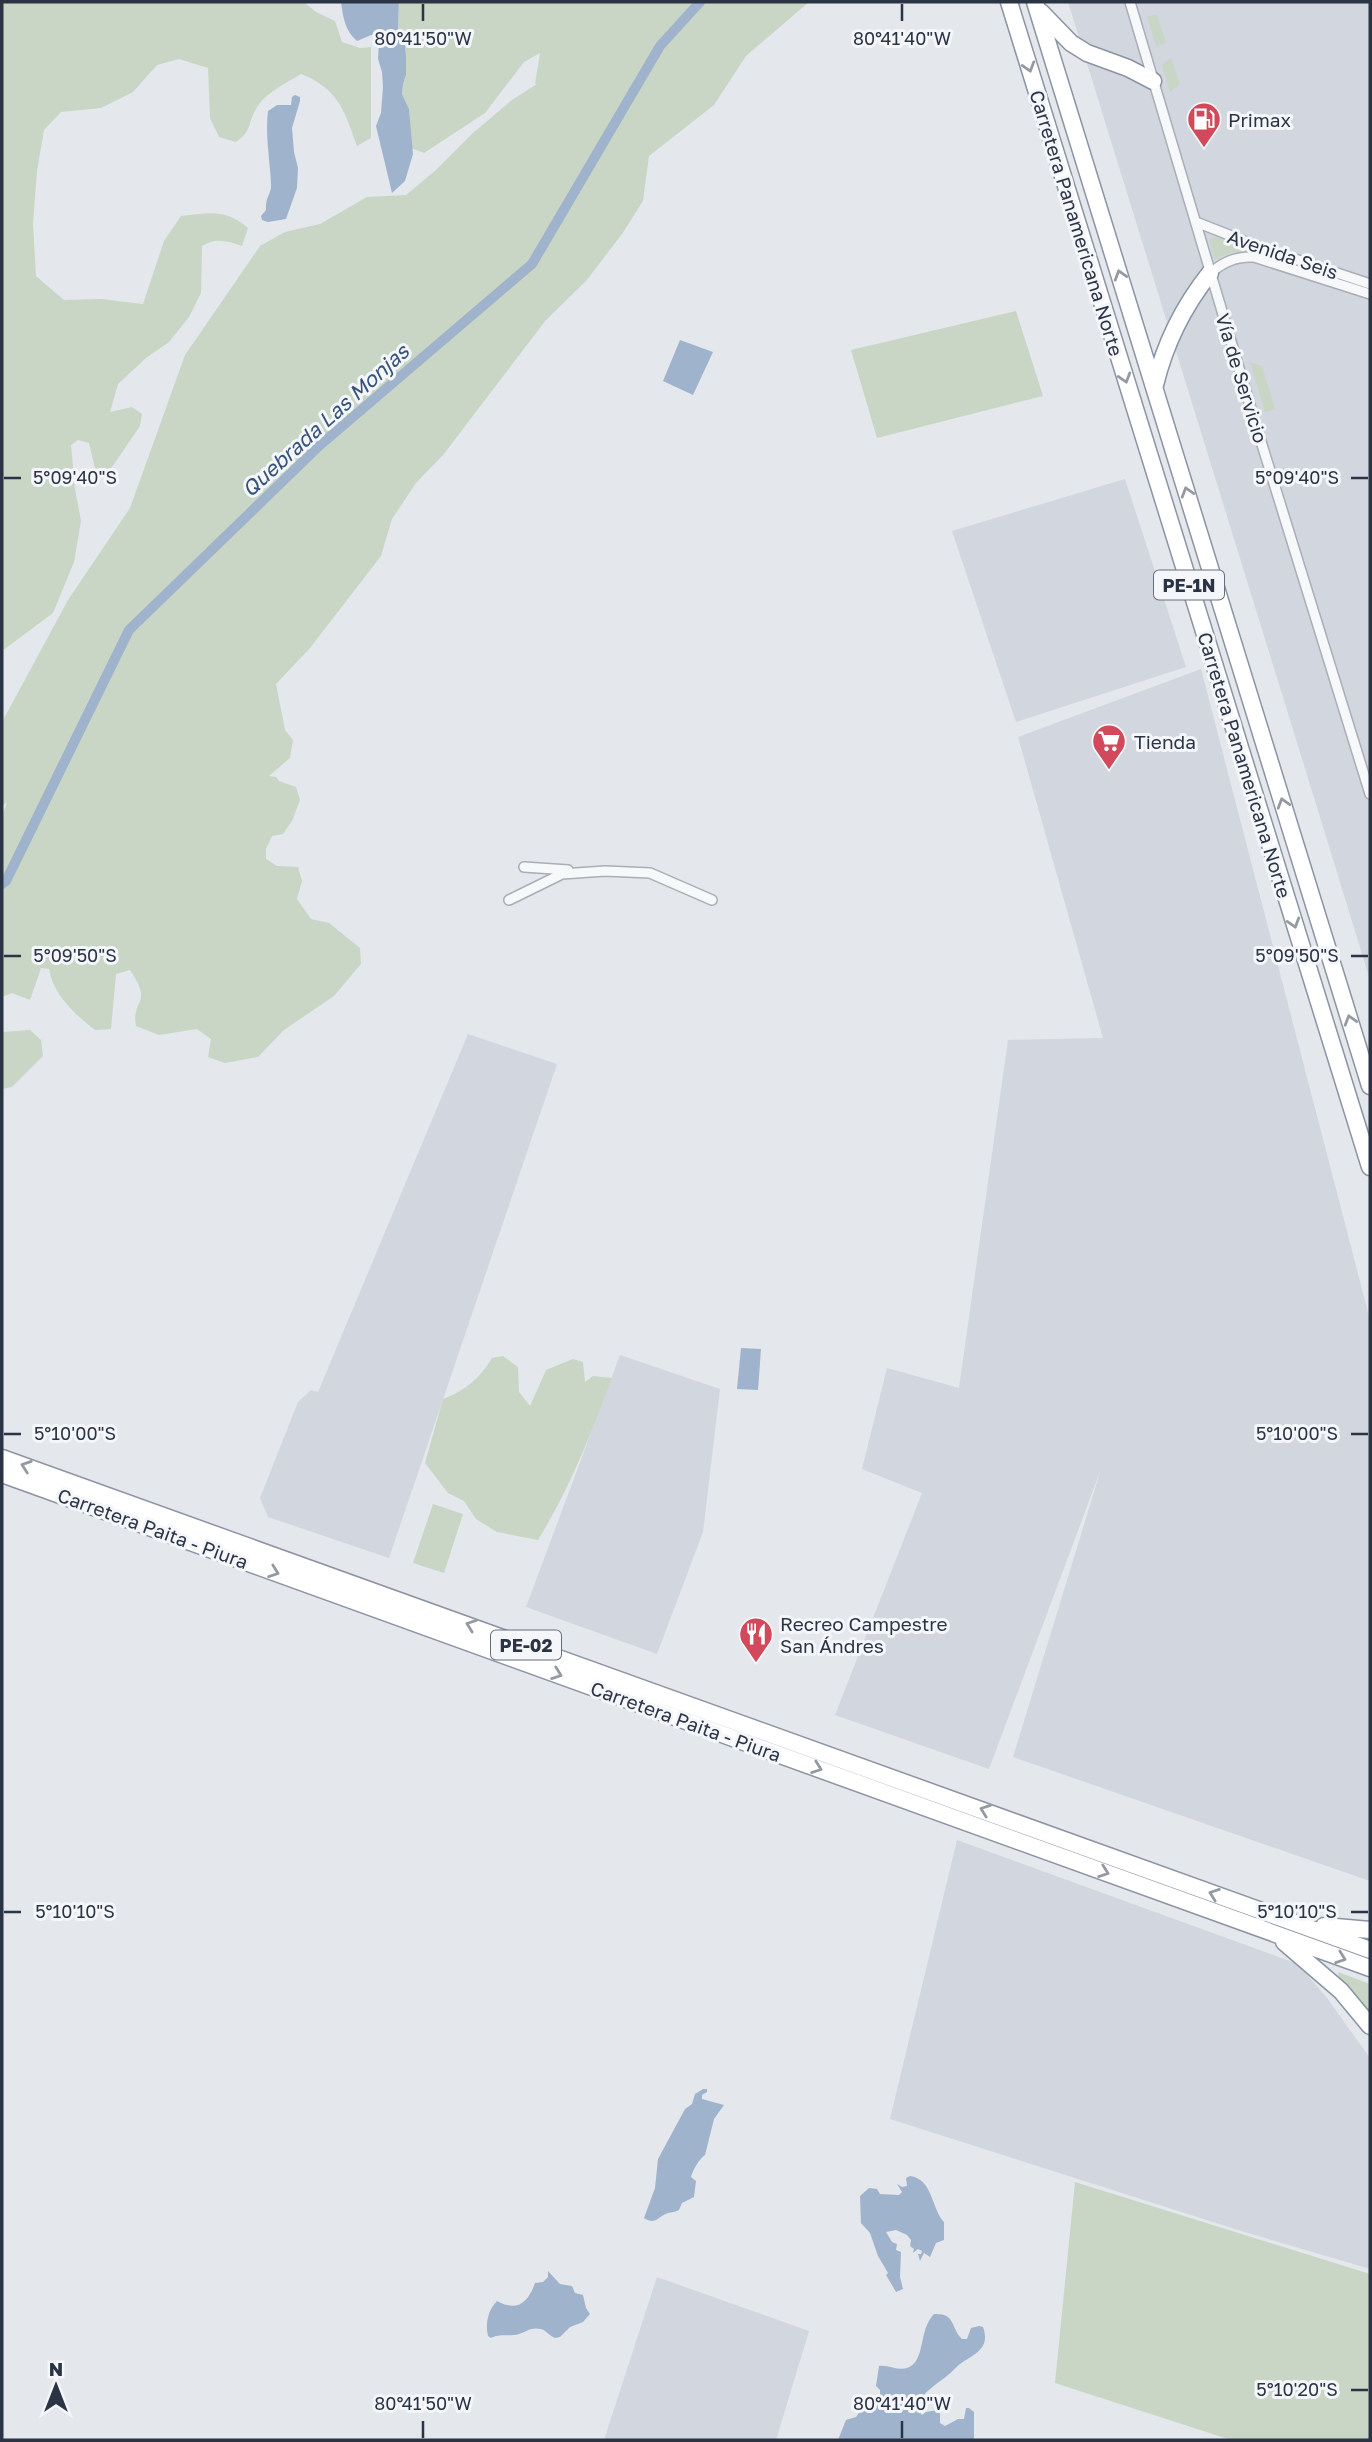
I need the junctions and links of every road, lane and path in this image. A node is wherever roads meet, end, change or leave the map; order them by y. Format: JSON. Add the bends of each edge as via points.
{"nodes":[{"id":1,"x":1009,"y":2,"type":"edge"},
{"id":2,"x":1130,"y":2,"type":"edge"},
{"id":3,"x":1036,"y":4,"type":"edge"},
{"id":4,"x":1153,"y":82,"type":"junction"},
{"id":5,"x":1196,"y":222,"type":"junction"},
{"id":6,"x":1210,"y":273,"type":"junction"},
{"id":7,"x":1370,"y":284,"type":"edge"},
{"id":8,"x":1370,"y":294,"type":"edge"},
{"id":9,"x":1154,"y":387,"type":"junction"},
{"id":10,"x":1198,"y":530,"type":"junction"},
{"id":11,"x":1174,"y":538,"type":"junction"},
{"id":12,"x":1370,"y":794,"type":"edge"},
{"id":13,"x":524,"y":867,"type":"dead end"},
{"id":14,"x":580,"y":871,"type":"junction"},
{"id":15,"x":509,"y":900,"type":"dead end"},
{"id":16,"x":712,"y":900,"type":"dead end"},
{"id":17,"x":1370,"y":1086,"type":"edge"},
{"id":18,"x":1370,"y":1167,"type":"edge"},
{"id":19,"x":2,"y":1458,"type":"edge"},
{"id":20,"x":2,"y":1474,"type":"edge"},
{"id":21,"x":1281,"y":1919,"type":"junction"},
{"id":22,"x":1370,"y":1930,"type":"edge"},
{"id":23,"x":1271,"y":1933,"type":"junction"},
{"id":24,"x":1370,"y":1950,"type":"edge"},
{"id":25,"x":1370,"y":1968,"type":"edge"},
{"id":26,"x":1370,"y":2026,"type":"edge"}],
"edges":[{"from":1,"to":11,"type":"highway","name":"Carretera Panamericana Norte","number":"PE-1N","one_way":true},
{"from":2,"to":4,"type":"street","name":"Vía de Servicio"},
{"from":3,"to":4,"type":"highway","via":[[1070,43]]},
{"from":9,"to":3,"type":"highway","name":"Carretera Panamericana Norte","number":"PE-1N","one_way":true},
{"from":4,"to":5,"type":"street","name":"Vía de Servicio"},
{"from":5,"to":6,"type":"street","name":"Vía de Servicio"},
{"from":5,"to":7,"type":"street","name":"Avenida Seis"},
{"from":6,"to":8,"type":"street","name":"Avenida Seis","via":[[1228,261],[1254,257]]},
{"from":6,"to":9,"type":"highway","via":[[1177,321]]},
{"from":6,"to":12,"type":"street","name":"Vía de Servicio"},
{"from":10,"to":9,"type":"highway","name":"Carretera Panamericana Norte","number":"PE-1N","one_way":true},
{"from":10,"to":11,"type":"highway"},
{"from":17,"to":10,"type":"highway","name":"Carretera Panamericana Norte","number":"PE-1N","one_way":true},
{"from":11,"to":18,"type":"highway","name":"Carretera Panamericana Norte","number":"PE-1N","one_way":true},
{"from":13,"to":14,"type":"street"},
{"from":14,"to":15,"type":"street","via":[[546,880]]},
{"from":14,"to":16,"type":"street","via":[[650,873]]},
{"from":21,"to":19,"type":"highway","name":"Carretera Paita - Piura","number":"PE-02","one_way":true},
{"from":20,"to":23,"type":"highway","name":"Carretera Paita - Piura","number":"PE-02","one_way":true},
{"from":21,"to":22,"type":"highway"},
{"from":21,"to":24,"type":"highway","name":"Carretera Paita - Piura","number":"PE-02"},
{"from":23,"to":25,"type":"highway","name":"Carretera Paita - Piura","number":"PE-02","one_way":true},
{"from":23,"to":26,"type":"highway","via":[[1341,1991]]}]}
